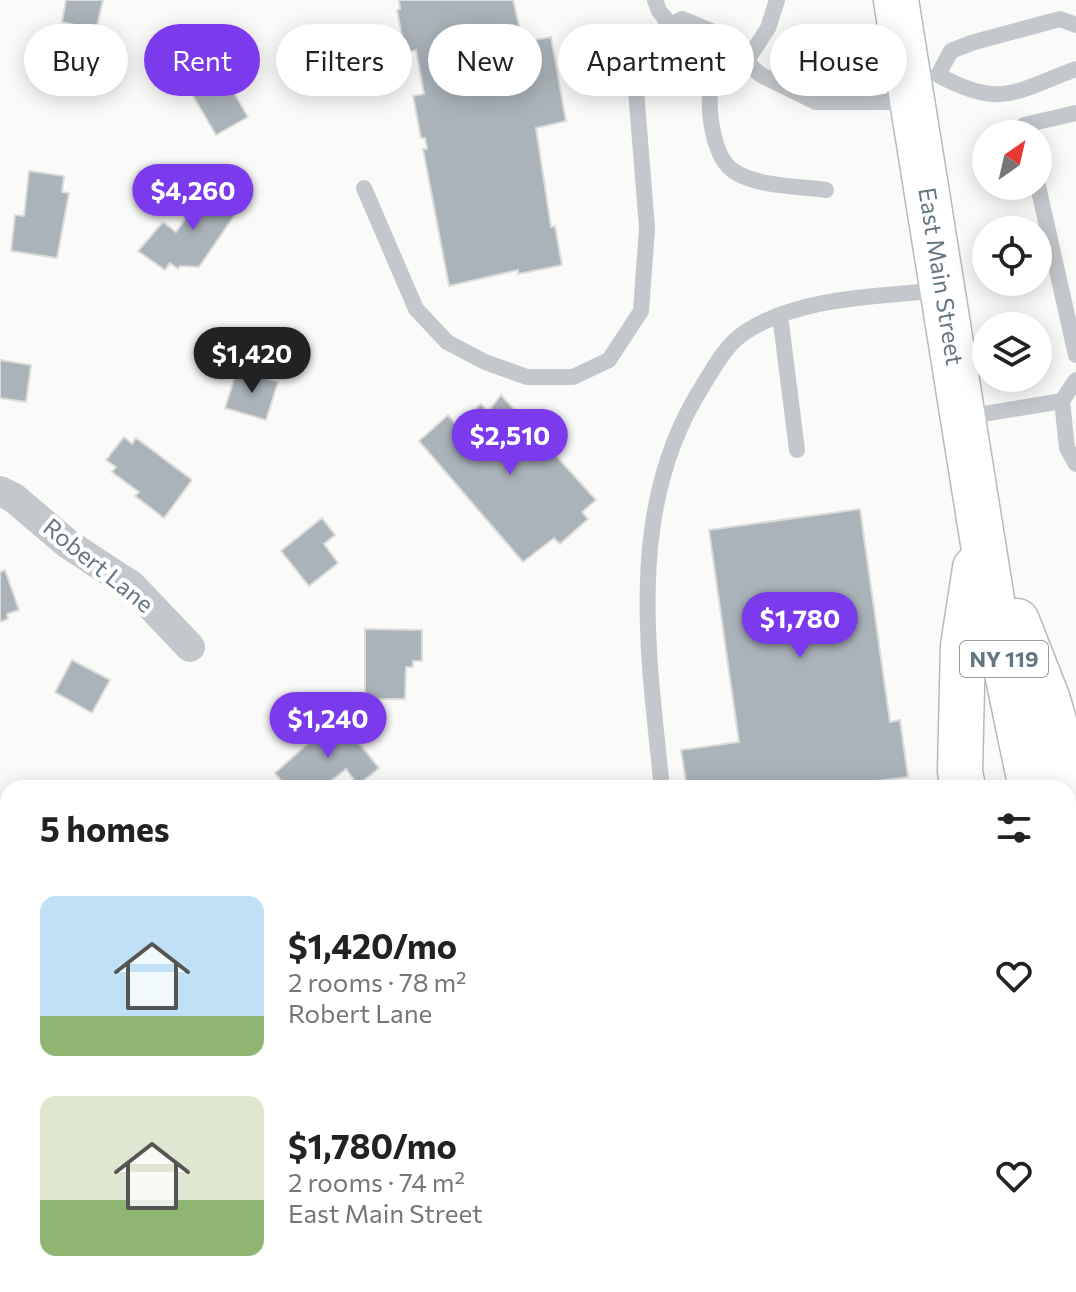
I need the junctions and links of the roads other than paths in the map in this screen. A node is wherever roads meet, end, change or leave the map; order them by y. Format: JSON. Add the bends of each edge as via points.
{"nodes":[{"id":1,"x":655,"y":0,"type":"edge"},
{"id":2,"x":777,"y":0,"type":"edge"},
{"id":3,"x":896,"y":0,"type":"edge"},
{"id":4,"x":670,"y":24,"type":"edge"},
{"id":5,"x":673,"y":24,"type":"edge"},
{"id":6,"x":694,"y":24,"type":"edge"},
{"id":7,"x":1076,"y":25,"type":"edge"},
{"id":8,"x":754,"y":50,"type":"edge"},
{"id":9,"x":754,"y":69,"type":"edge"},
{"id":10,"x":1076,"y":69,"type":"edge"},
{"id":11,"x":921,"y":86,"type":"junction"},
{"id":12,"x":636,"y":96,"type":"edge"},
{"id":13,"x":711,"y":96,"type":"edge"},
{"id":14,"x":1076,"y":113,"type":"edge"},
{"id":15,"x":1046,"y":120,"type":"edge"},
{"id":16,"x":364,"y":188,"type":"dead end"},
{"id":17,"x":826,"y":190,"type":"dead end"},
{"id":18,"x":1041,"y":200,"type":"edge"},
{"id":19,"x":943,"y":289,"type":"junction"},
{"id":20,"x":780,"y":315,"type":"junction"},
{"id":21,"x":1076,"y":355,"type":"edge"},
{"id":22,"x":1076,"y":380,"type":"edge"},
{"id":23,"x":1062,"y":401,"type":"junction"},
{"id":24,"x":963,"y":417,"type":"junction"},
{"id":25,"x":797,"y":450,"type":"dead end"},
{"id":26,"x":1076,"y":464,"type":"edge"},
{"id":27,"x":0,"y":491,"type":"edge"},
{"id":28,"x":981,"y":530,"type":"junction"},
{"id":29,"x":190,"y":647,"type":"dead end"},
{"id":30,"x":661,"y":780,"type":"edge"},
{"id":31,"x":962,"y":780,"type":"edge"},
{"id":32,"x":1029,"y":780,"type":"edge"},
{"id":33,"x":1071,"y":780,"type":"edge"}],
"edges":[{"from":1,"to":4,"type":"lane"},
{"from":2,"to":8,"type":"lane"},
{"from":3,"to":11,"type":"main road","name":"East Main Street","number":"NY 119"},
{"from":5,"to":6,"type":"lane","via":[[682,19]]},
{"from":7,"to":11,"type":"lane","via":[[1060,19],[971,43],[951,51]]},
{"from":9,"to":11,"type":"lane","via":[[816,102]]},
{"from":10,"to":11,"type":"lane","via":[[1000,97]]},
{"from":11,"to":19,"type":"main road","name":"East Main Street","number":"NY 119"},
{"from":12,"to":16,"type":"lane","via":[[647,228],[641,311],[609,360],[573,377],[527,377],[447,342],[416,309]]},
{"from":13,"to":17,"type":"lane","via":[[720,154],[733,171],[751,179]]},
{"from":14,"to":15,"type":"lane"},
{"from":18,"to":21,"type":"lane"},
{"from":19,"to":20,"type":"lane"},
{"from":19,"to":24,"type":"main road","name":"East Main Street","number":"NY 119"},
{"from":20,"to":25,"type":"lane"},
{"from":20,"to":30,"type":"lane","via":[[746,331],[725,350],[667,457],[652,515],[645,633]]},
{"from":22,"to":23,"type":"lane"},
{"from":23,"to":24,"type":"lane"},
{"from":23,"to":26,"type":"lane","via":[[1067,448]]},
{"from":24,"to":28,"type":"main road","name":"East Main Street","number":"NY 119"},
{"from":27,"to":29,"type":"street","name":"Robert Lane","via":[[132,586]]},
{"from":28,"to":31,"type":"main road","via":[[963,646]]},
{"from":28,"to":32,"type":"main road","name":"East Main Street","number":"NY 119"},
{"from":28,"to":33,"type":"main road","via":[[1048,700]]}]}
